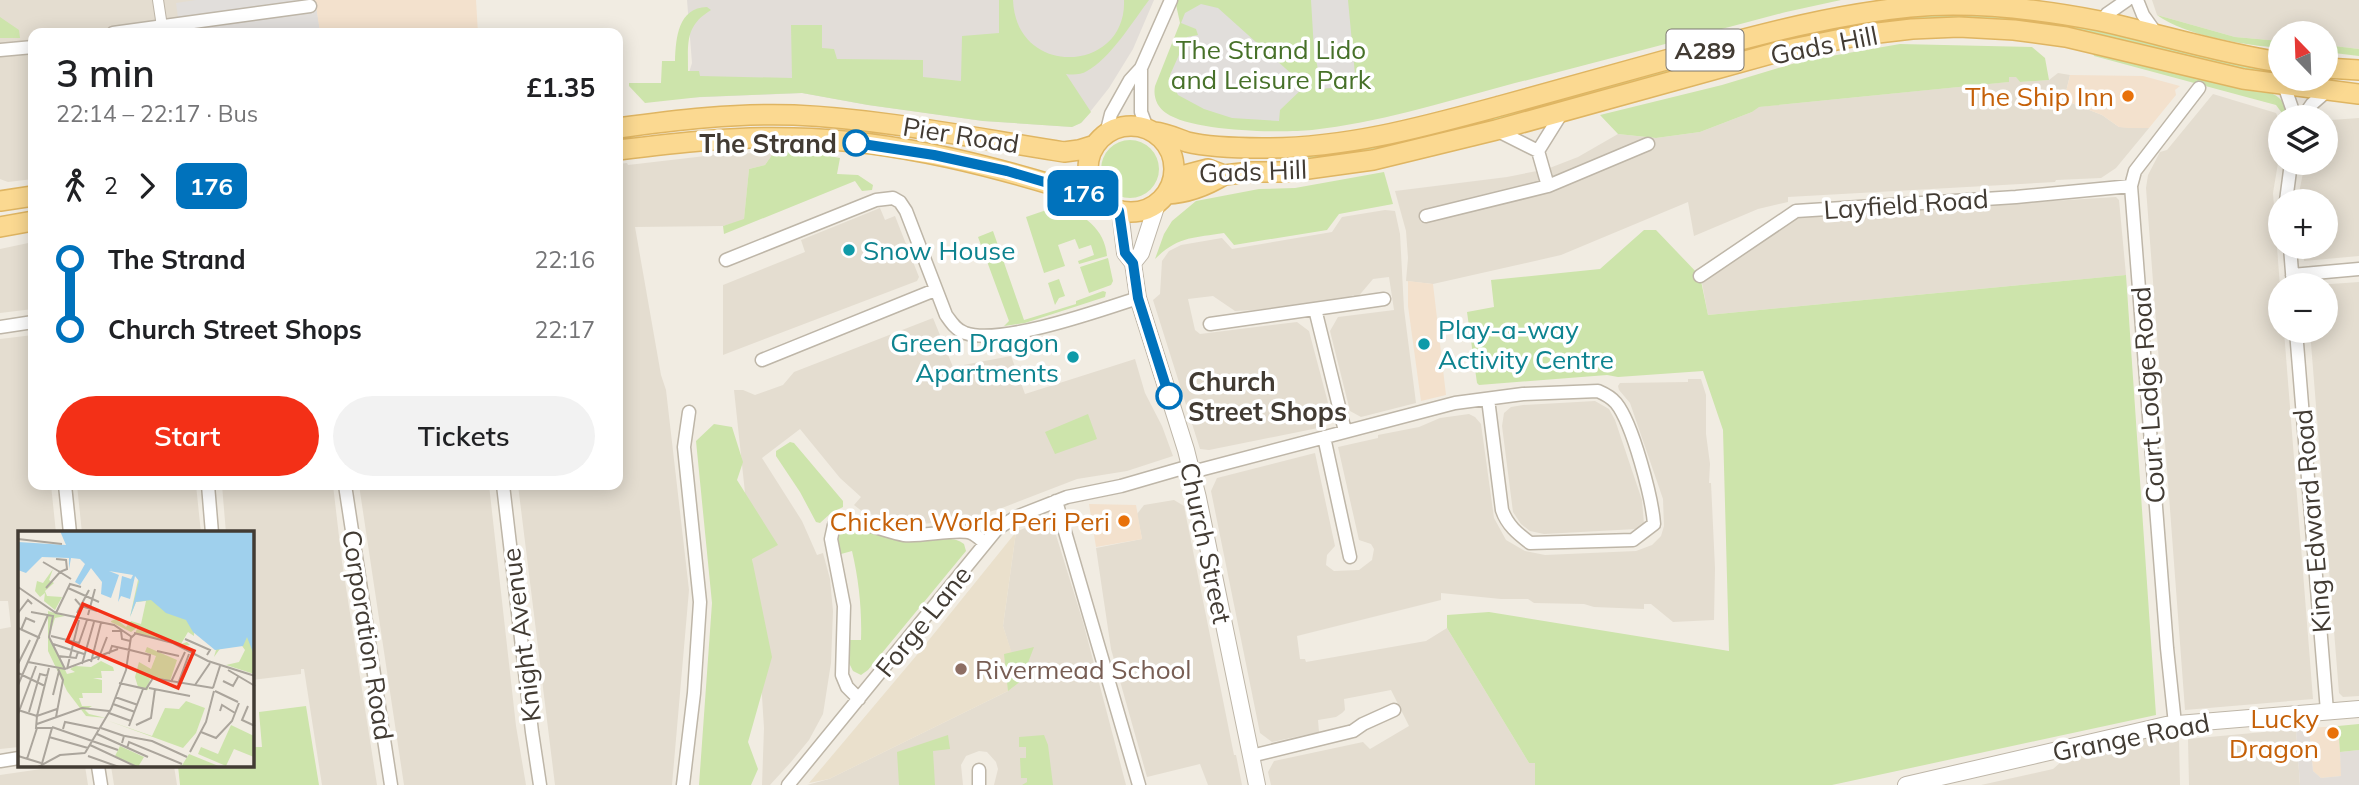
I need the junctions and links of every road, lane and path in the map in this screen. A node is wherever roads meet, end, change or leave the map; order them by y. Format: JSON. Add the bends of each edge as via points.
{"nodes":[{"id":1,"x":158,"y":0,"type":"edge"},
{"id":2,"x":1171,"y":0,"type":"edge"},
{"id":3,"x":2127,"y":0,"type":"edge"},
{"id":4,"x":2137,"y":0,"type":"edge"},
{"id":5,"x":310,"y":6,"type":"dead end"},
{"id":6,"x":2102,"y":22,"type":"junction"},
{"id":7,"x":162,"y":28,"type":"edge"},
{"id":8,"x":168,"y":28,"type":"edge"},
{"id":9,"x":2158,"y":36,"type":"junction"},
{"id":10,"x":28,"y":47,"type":"edge"},
{"id":11,"x":0,"y":50,"type":"edge"},
{"id":12,"x":2268,"y":60,"type":"edge"},
{"id":13,"x":1141,"y":68,"type":"junction"},
{"id":14,"x":2338,"y":69,"type":"edge"},
{"id":15,"x":2359,"y":70,"type":"edge"},
{"id":16,"x":2268,"y":83,"type":"edge"},
{"id":17,"x":2199,"y":88,"type":"dead end"},
{"id":18,"x":2327,"y":91,"type":"edge"},
{"id":19,"x":2336,"y":91,"type":"edge"},
{"id":20,"x":2359,"y":94,"type":"edge"},
{"id":21,"x":2311,"y":105,"type":"edge"},
{"id":22,"x":1563,"y":111,"type":"junction"},
{"id":23,"x":623,"y":127,"type":"edge"},
{"id":24,"x":1150,"y":130,"type":"junction"},
{"id":25,"x":1496,"y":130,"type":"junction"},
{"id":26,"x":1100,"y":140,"type":"junction"},
{"id":27,"x":1648,"y":144,"type":"dead end"},
{"id":28,"x":623,"y":149,"type":"edge"},
{"id":29,"x":1538,"y":151,"type":"junction"},
{"id":30,"x":1548,"y":186,"type":"junction"},
{"id":31,"x":2131,"y":186,"type":"junction"},
{"id":32,"x":1166,"y":192,"type":"junction"},
{"id":33,"x":28,"y":197,"type":"edge"},
{"id":34,"x":1101,"y":200,"type":"junction"},
{"id":35,"x":0,"y":201,"type":"edge"},
{"id":36,"x":1119,"y":211,"type":"junction"},
{"id":37,"x":1426,"y":216,"type":"dead end"},
{"id":38,"x":28,"y":222,"type":"edge"},
{"id":39,"x":0,"y":227,"type":"edge"},
{"id":40,"x":726,"y":260,"type":"dead end"},
{"id":41,"x":1133,"y":263,"type":"junction"},
{"id":42,"x":2359,"y":269,"type":"edge"},
{"id":43,"x":2335,"y":273,"type":"edge"},
{"id":44,"x":1700,"y":276,"type":"dead end"},
{"id":45,"x":935,"y":290,"type":"junction"},
{"id":46,"x":1138,"y":298,"type":"junction"},
{"id":47,"x":1384,"y":299,"type":"dead end"},
{"id":48,"x":1315,"y":309,"type":"junction"},
{"id":49,"x":28,"y":323,"type":"edge"},
{"id":50,"x":1210,"y":324,"type":"dead end"},
{"id":51,"x":0,"y":327,"type":"edge"},
{"id":52,"x":2297,"y":343,"type":"edge"},
{"id":53,"x":762,"y":360,"type":"dead end"},
{"id":54,"x":1488,"y":399,"type":"junction"},
{"id":55,"x":689,"y":412,"type":"dead end"},
{"id":56,"x":1345,"y":431,"type":"junction"},
{"id":57,"x":1324,"y":437,"type":"junction"},
{"id":58,"x":1191,"y":469,"type":"junction"},
{"id":59,"x":66,"y":490,"type":"edge"},
{"id":60,"x":208,"y":490,"type":"edge"},
{"id":61,"x":346,"y":490,"type":"edge"},
{"id":62,"x":504,"y":490,"type":"edge"},
{"id":63,"x":1056,"y":501,"type":"junction"},
{"id":64,"x":70,"y":531,"type":"edge"},
{"id":65,"x":212,"y":531,"type":"edge"},
{"id":66,"x":985,"y":542,"type":"junction"},
{"id":67,"x":1350,"y":557,"type":"dead end"},
{"id":68,"x":859,"y":699,"type":"junction"},
{"id":69,"x":2359,"y":709,"type":"edge"},
{"id":70,"x":1394,"y":710,"type":"dead end"},
{"id":71,"x":2327,"y":711,"type":"junction"},
{"id":72,"x":2175,"y":724,"type":"junction"},
{"id":73,"x":1251,"y":756,"type":"junction"},
{"id":74,"x":18,"y":758,"type":"edge"},
{"id":75,"x":0,"y":761,"type":"edge"},
{"id":76,"x":979,"y":770,"type":"dead end"},
{"id":77,"x":391,"y":785,"type":"edge"},
{"id":78,"x":540,"y":785,"type":"edge"},
{"id":79,"x":683,"y":785,"type":"edge"},
{"id":80,"x":788,"y":785,"type":"edge"},
{"id":81,"x":979,"y":785,"type":"edge"},
{"id":82,"x":1139,"y":785,"type":"edge"},
{"id":83,"x":1257,"y":785,"type":"edge"},
{"id":84,"x":1906,"y":785,"type":"edge"}],
"edges":[{"from":1,"to":7,"type":"street"},
{"from":2,"to":13,"type":"street"},
{"from":3,"to":6,"type":"street"},
{"from":4,"to":9,"type":"street"},
{"from":5,"to":8,"type":"street"},
{"from":6,"to":9,"type":"main road","name":"Gads Hill","number":"A289"},
{"from":6,"to":24,"type":"main road","name":"Gads Hill","number":"A289","via":[[2016,8],[1912,7],[1788,27],[1367,138],[1261,148],[1189,142]]},
{"from":9,"to":12,"type":"main road","name":"Gads Hill","number":"A289"},
{"from":10,"to":11,"type":"street"},
{"from":13,"to":24,"type":"street","via":[[1142,112]]},
{"from":13,"to":26,"type":"street","via":[[1130,79]]},
{"from":14,"to":15,"type":"main road"},
{"from":16,"to":22,"type":"main road","name":"Gads Hill","number":"A289","via":[[2066,37],[1947,27],[1861,35],[1790,50]]},
{"from":17,"to":31,"type":"street","via":[[2135,171]]},
{"from":18,"to":21,"type":"street"},
{"from":19,"to":20,"type":"main road","name":"Gads Hill","number":"A289"},
{"from":22,"to":25,"type":"main road","name":"Gads Hill","number":"A289"},
{"from":22,"to":29,"type":"street"},
{"from":23,"to":26,"type":"main road","name":"Pier Road","number":"A289","via":[[725,116],[792,115],[874,122],[1064,152]]},
{"from":24,"to":26,"type":"main road","number":"A289","via":[[1126,126]]},
{"from":24,"to":32,"type":"main road","via":[[1162,138],[1173,156]]},
{"from":25,"to":29,"type":"street"},
{"from":25,"to":32,"type":"main road","name":"Gads Hill","number":"A289","via":[[1345,166],[1224,175],[1181,193]]},
{"from":26,"to":34,"type":"main road","via":[[1088,174]]},
{"from":27,"to":30,"type":"street"},
{"from":28,"to":34,"type":"main road","name":"Pier Road","via":[[771,137],[830,139],[946,158],[1041,180]]},
{"from":29,"to":30,"type":"street"},
{"from":30,"to":37,"type":"street"},
{"from":31,"to":44,"type":"street","name":"Layfield Road","via":[[1796,211]]},
{"from":31,"to":72,"type":"street","name":"Court Lodge Road"},
{"from":32,"to":36,"type":"main road","via":[[1146,210]]},
{"from":32,"to":41,"type":"street"},
{"from":33,"to":35,"type":"main road"},
{"from":34,"to":36,"type":"main road"},
{"from":36,"to":41,"type":"street","name":"Church Street","via":[[1125,253]]},
{"from":38,"to":39,"type":"main road"},
{"from":40,"to":45,"type":"street","via":[[876,200],[893,198],[906,211]]},
{"from":41,"to":46,"type":"street","name":"Church Street"},
{"from":42,"to":43,"type":"street"},
{"from":45,"to":46,"type":"street","via":[[953,325],[985,337],[1036,328]]},
{"from":45,"to":53,"type":"street"},
{"from":46,"to":58,"type":"street","name":"Church Street"},
{"from":47,"to":48,"type":"street"},
{"from":48,"to":50,"type":"street"},
{"from":48,"to":56,"type":"street"},
{"from":49,"to":51,"type":"street"},
{"from":52,"to":71,"type":"street","name":"King Edward Road"},
{"from":54,"to":54,"type":"street","via":[[1502,510],[1521,536],[1530,542],[1633,540],[1654,524],[1649,488],[1629,430],[1609,396],[1585,390]]},
{"from":54,"to":56,"type":"street","name":"Forge Lane"},
{"from":55,"to":79,"type":"street","via":[[684,447],[700,602]]},
{"from":56,"to":57,"type":"street","name":"Forge Lane"},
{"from":57,"to":58,"type":"street","name":"Forge Lane"},
{"from":57,"to":67,"type":"street"},
{"from":58,"to":63,"type":"street","name":"Forge Lane"},
{"from":58,"to":73,"type":"street","name":"Church Street"},
{"from":59,"to":64,"type":"street"},
{"from":60,"to":65,"type":"street"},
{"from":61,"to":77,"type":"street","name":"Corporation Road"},
{"from":62,"to":78,"type":"street","name":"Knight Avenue"},
{"from":63,"to":66,"type":"street","name":"Forge Lane","via":[[1010,520]]},
{"from":63,"to":82,"type":"street"},
{"from":66,"to":68,"type":"street","name":"Forge Lane"},
{"from":66,"to":68,"type":"street","name":"Forge Lane","via":[[964,531],[908,535],[853,522],[834,525],[831,539],[844,606],[842,676]]},
{"from":68,"to":80,"type":"street","name":"Forge Lane"},
{"from":69,"to":71,"type":"street","name":"Grange Road"},
{"from":70,"to":73,"type":"street","via":[[1353,731]]},
{"from":71,"to":72,"type":"street","name":"Grange Road"},
{"from":72,"to":84,"type":"street","name":"Grange Road"},
{"from":73,"to":83,"type":"street","name":"Church Street"},
{"from":74,"to":75,"type":"street"},
{"from":76,"to":81,"type":"street"}]}
